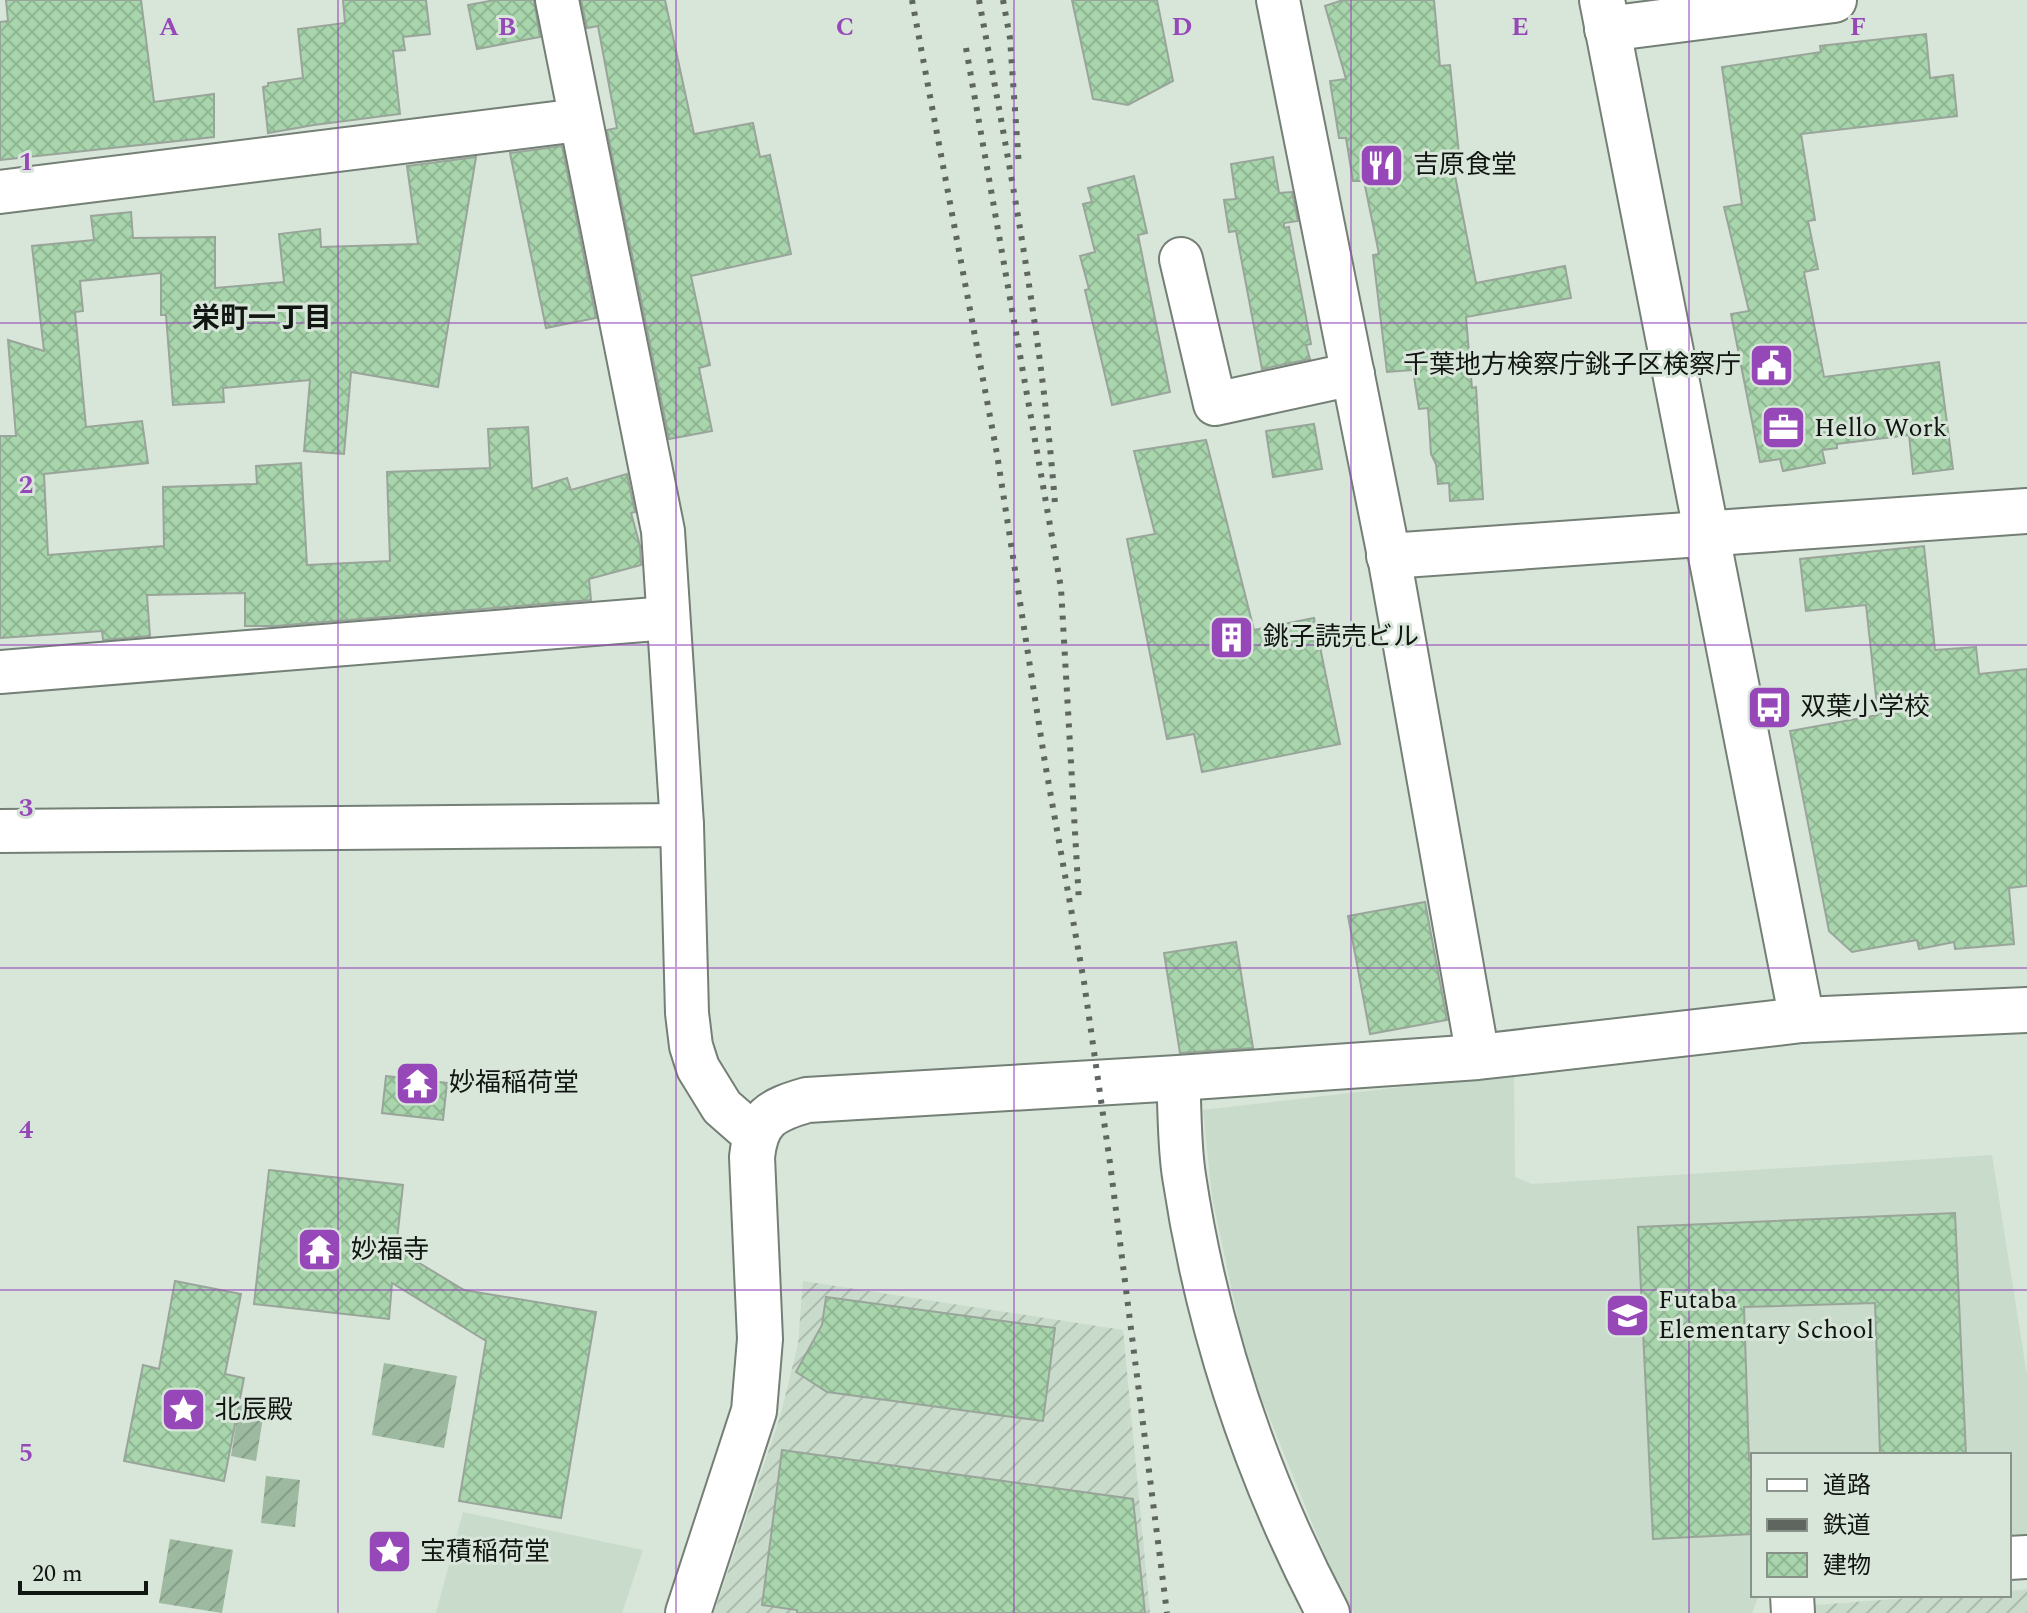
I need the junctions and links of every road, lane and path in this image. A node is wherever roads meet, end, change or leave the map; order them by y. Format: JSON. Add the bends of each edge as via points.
{"nodes":[{"id":1,"x":557,"y":0,"type":"edge"},
{"id":2,"x":1278,"y":0,"type":"edge"},
{"id":3,"x":1834,"y":0,"type":"edge"},
{"id":4,"x":1604,"y":14,"type":"edge"},
{"id":5,"x":579,"y":120,"type":"junction"},
{"id":6,"x":0,"y":192,"type":"edge"},
{"id":7,"x":1181,"y":259,"type":"dead end"},
{"id":8,"x":1353,"y":374,"type":"junction"},
{"id":9,"x":2027,"y":511,"type":"edge"},
{"id":10,"x":1708,"y":533,"type":"junction"},
{"id":11,"x":1389,"y":556,"type":"junction"},
{"id":12,"x":668,"y":618,"type":"junction"},
{"id":13,"x":0,"y":672,"type":"edge"},
{"id":14,"x":682,"y":825,"type":"junction"},
{"id":15,"x":0,"y":831,"type":"edge"},
{"id":16,"x":2027,"y":1010,"type":"edge"},
{"id":17,"x":1802,"y":1020,"type":"junction"},
{"id":18,"x":1478,"y":1057,"type":"junction"},
{"id":19,"x":1178,"y":1078,"type":"junction"},
{"id":20,"x":754,"y":1135,"type":"junction"},
{"id":21,"x":688,"y":1613,"type":"edge"},
{"id":22,"x":1328,"y":1613,"type":"edge"}],
"edges":[{"from":1,"to":5,"type":"street"},
{"from":2,"to":8,"type":"street"},
{"from":3,"to":4,"type":"street"},
{"from":4,"to":10,"type":"street"},
{"from":5,"to":6,"type":"street"},
{"from":5,"to":12,"type":"street","via":[[663,531]]},
{"from":7,"to":8,"type":"street","via":[[1215,404]]},
{"from":8,"to":11,"type":"street"},
{"from":9,"to":10,"type":"street"},
{"from":10,"to":11,"type":"street"},
{"from":10,"to":17,"type":"street"},
{"from":11,"to":18,"type":"street"},
{"from":12,"to":13,"type":"street"},
{"from":12,"to":14,"type":"street"},
{"from":14,"to":15,"type":"street"},
{"from":14,"to":20,"type":"street","via":[[691,1046],[722,1107]]},
{"from":16,"to":17,"type":"street"},
{"from":17,"to":18,"type":"street"},
{"from":18,"to":19,"type":"street"},
{"from":19,"to":20,"type":"street","via":[[807,1100],[776,1109]]},
{"from":19,"to":22,"type":"street","via":[[1183,1174],[1216,1336],[1254,1449],[1296,1552]]},
{"from":20,"to":21,"type":"street","via":[[760,1339],[754,1411]]}]}
